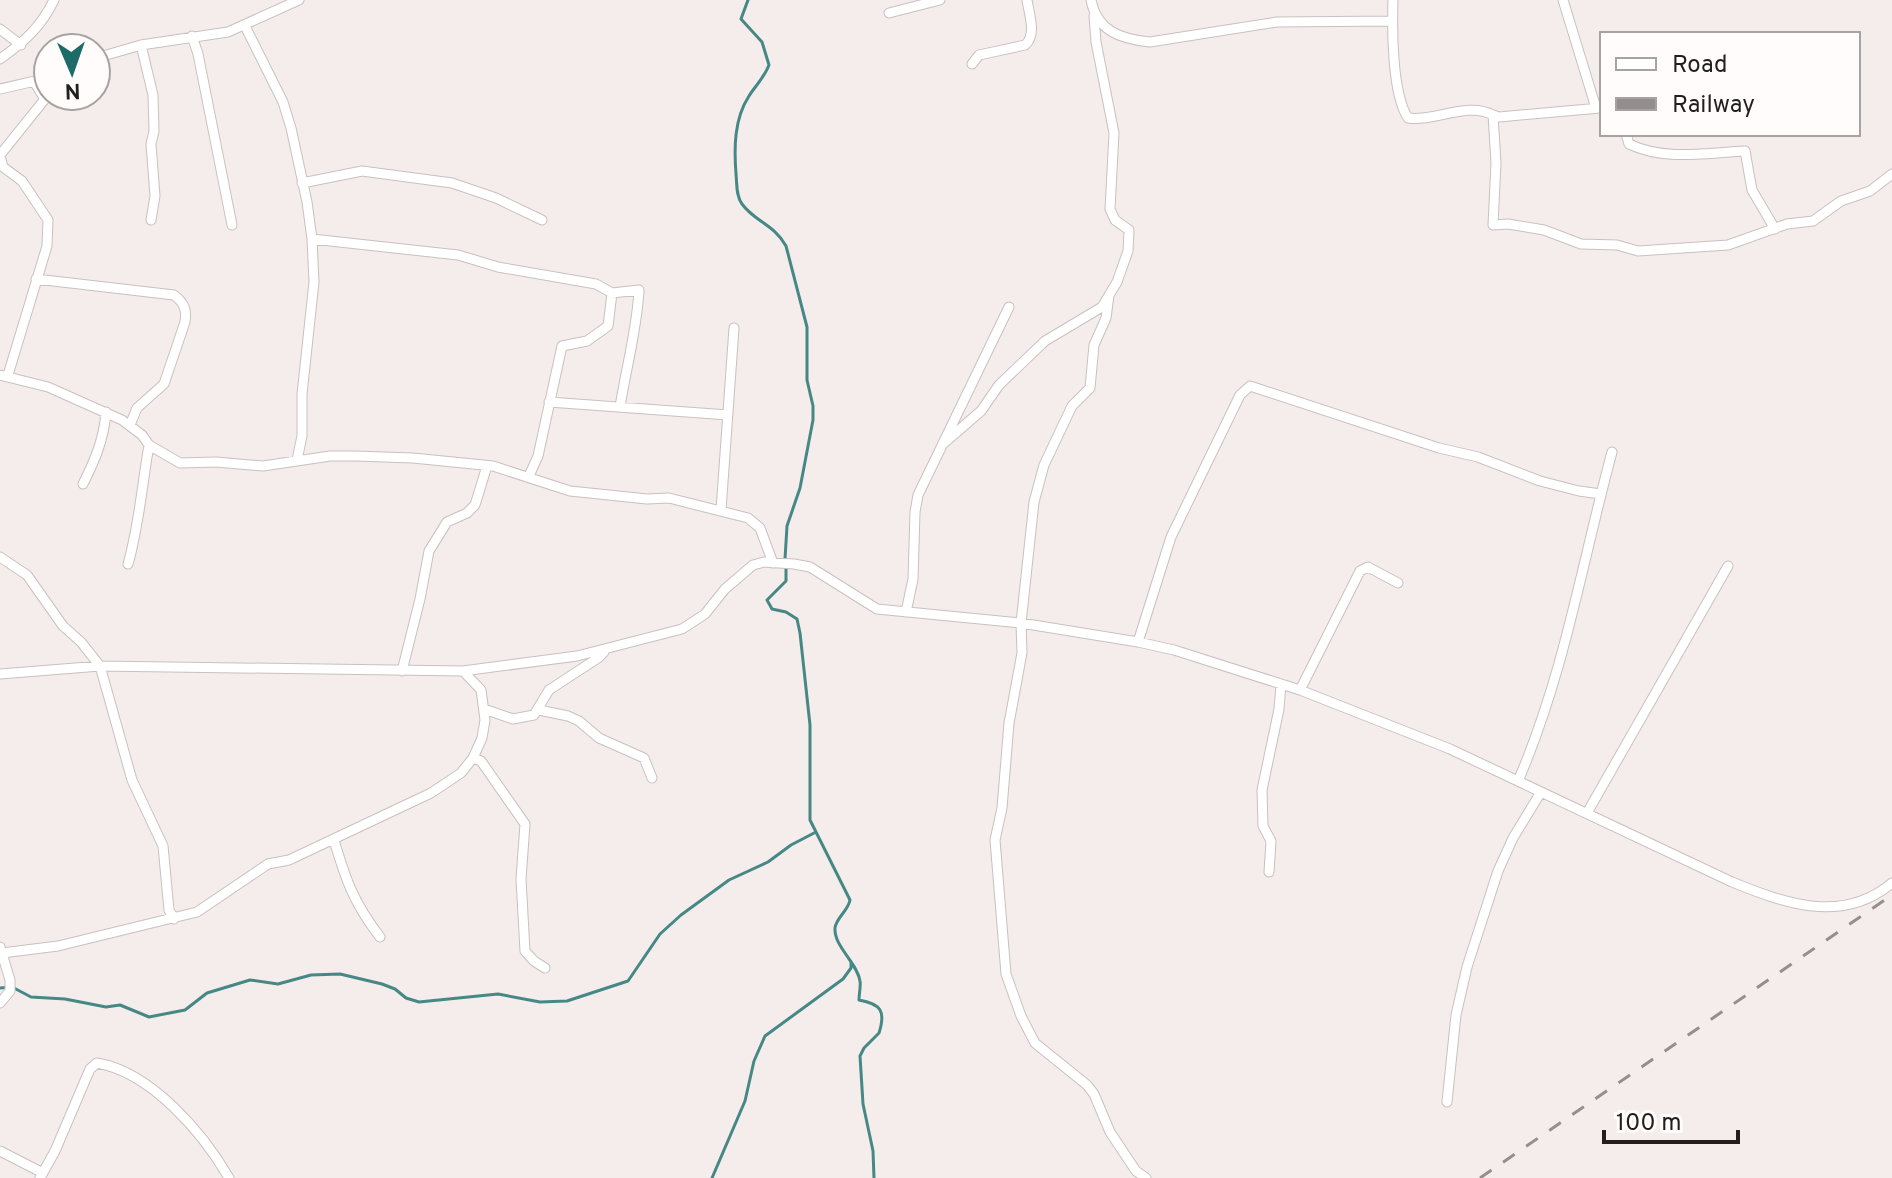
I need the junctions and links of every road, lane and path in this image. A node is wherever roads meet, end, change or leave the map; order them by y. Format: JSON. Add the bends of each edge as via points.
{"nodes":[{"id":1,"x":54,"y":0,"type":"edge"},
{"id":2,"x":299,"y":0,"type":"edge"},
{"id":3,"x":940,"y":0,"type":"edge"},
{"id":4,"x":1027,"y":0,"type":"edge"},
{"id":5,"x":1091,"y":0,"type":"edge"},
{"id":6,"x":1393,"y":0,"type":"edge"},
{"id":7,"x":1563,"y":0,"type":"edge"},
{"id":8,"x":889,"y":13,"type":"dead end"},
{"id":9,"x":1094,"y":16,"type":"junction"},
{"id":10,"x":1392,"y":21,"type":"junction"},
{"id":11,"x":245,"y":26,"type":"junction"},
{"id":12,"x":0,"y":29,"type":"edge"},
{"id":13,"x":192,"y":36,"type":"junction"},
{"id":14,"x":21,"y":45,"type":"junction"},
{"id":15,"x":141,"y":45,"type":"junction"},
{"id":16,"x":112,"y":53,"type":"edge"},
{"id":17,"x":0,"y":59,"type":"edge"},
{"id":18,"x":972,"y":64,"type":"dead end"},
{"id":19,"x":32,"y":84,"type":"edge"},
{"id":20,"x":0,"y":89,"type":"edge"},
{"id":21,"x":1599,"y":108,"type":"edge"},
{"id":22,"x":35,"y":112,"type":"edge"},
{"id":23,"x":1493,"y":115,"type":"junction"},
{"id":24,"x":1627,"y":136,"type":"edge"},
{"id":25,"x":0,"y":155,"type":"edge"},
{"id":26,"x":1892,"y":174,"type":"edge"},
{"id":27,"x":302,"y":183,"type":"junction"},
{"id":28,"x":151,"y":220,"type":"dead end"},
{"id":29,"x":542,"y":220,"type":"dead end"},
{"id":30,"x":232,"y":225,"type":"dead end"},
{"id":31,"x":1775,"y":229,"type":"junction"},
{"id":32,"x":312,"y":239,"type":"junction"},
{"id":33,"x":36,"y":279,"type":"junction"},
{"id":34,"x":612,"y":293,"type":"junction"},
{"id":35,"x":1109,"y":295,"type":"junction"},
{"id":36,"x":1009,"y":307,"type":"dead end"},
{"id":37,"x":734,"y":328,"type":"dead end"},
{"id":38,"x":4,"y":375,"type":"edge"},
{"id":39,"x":549,"y":402,"type":"junction"},
{"id":40,"x":620,"y":407,"type":"junction"},
{"id":41,"x":106,"y":412,"type":"junction"},
{"id":42,"x":728,"y":415,"type":"junction"},
{"id":43,"x":130,"y":425,"type":"junction"},
{"id":44,"x":944,"y":443,"type":"junction"},
{"id":45,"x":149,"y":445,"type":"junction"},
{"id":46,"x":1612,"y":452,"type":"dead end"},
{"id":47,"x":297,"y":460,"type":"junction"},
{"id":48,"x":487,"y":466,"type":"junction"},
{"id":49,"x":529,"y":476,"type":"junction"},
{"id":50,"x":83,"y":484,"type":"dead end"},
{"id":51,"x":1601,"y":494,"type":"junction"},
{"id":52,"x":721,"y":510,"type":"junction"},
{"id":53,"x":0,"y":557,"type":"edge"},
{"id":54,"x":783,"y":563,"type":"junction"},
{"id":55,"x":128,"y":564,"type":"dead end"},
{"id":56,"x":1728,"y":566,"type":"dead end"},
{"id":57,"x":1398,"y":583,"type":"dead end"},
{"id":58,"x":906,"y":612,"type":"junction"},
{"id":59,"x":1021,"y":623,"type":"junction"},
{"id":60,"x":1138,"y":642,"type":"junction"},
{"id":61,"x":605,"y":651,"type":"junction"},
{"id":62,"x":100,"y":666,"type":"junction"},
{"id":63,"x":402,"y":671,"type":"junction"},
{"id":64,"x":463,"y":671,"type":"junction"},
{"id":65,"x":0,"y":674,"type":"edge"},
{"id":66,"x":1281,"y":684,"type":"junction"},
{"id":67,"x":1300,"y":690,"type":"junction"},
{"id":68,"x":484,"y":709,"type":"junction"},
{"id":69,"x":539,"y":710,"type":"junction"},
{"id":70,"x":473,"y":758,"type":"junction"},
{"id":71,"x":652,"y":778,"type":"dead end"},
{"id":72,"x":1518,"y":781,"type":"junction"},
{"id":73,"x":1541,"y":792,"type":"junction"},
{"id":74,"x":1587,"y":813,"type":"junction"},
{"id":75,"x":334,"y":840,"type":"junction"},
{"id":76,"x":1269,"y":872,"type":"dead end"},
{"id":77,"x":1891,"y":885,"type":"edge"},
{"id":78,"x":174,"y":919,"type":"junction"},
{"id":79,"x":380,"y":937,"type":"dead end"},
{"id":80,"x":1,"y":950,"type":"edge"},
{"id":81,"x":545,"y":968,"type":"dead end"},
{"id":82,"x":0,"y":1003,"type":"edge"},
{"id":83,"x":1447,"y":1102,"type":"dead end"},
{"id":84,"x":0,"y":1151,"type":"edge"},
{"id":85,"x":41,"y":1175,"type":"edge"},
{"id":86,"x":229,"y":1178,"type":"edge"},
{"id":87,"x":1146,"y":1178,"type":"edge"}],
"edges":[{"from":1,"to":14,"type":"street","via":[[45,20]]},
{"from":2,"to":11,"type":"street"},
{"from":3,"to":8,"type":"street"},
{"from":4,"to":18,"type":"street","via":[[1030,41],[979,55]]},
{"from":5,"to":9,"type":"street"},
{"from":6,"to":10,"type":"street"},
{"from":7,"to":21,"type":"street"},
{"from":9,"to":10,"type":"street","via":[[1108,32],[1150,42],[1277,22]]},
{"from":9,"to":35,"type":"street","via":[[1114,133],[1110,209],[1129,230],[1128,251]]},
{"from":10,"to":23,"type":"street","via":[[1395,64],[1408,118],[1454,112]]},
{"from":11,"to":13,"type":"street"},
{"from":11,"to":27,"type":"street","via":[[283,102]]},
{"from":12,"to":14,"type":"street"},
{"from":13,"to":15,"type":"street"},
{"from":13,"to":30,"type":"street"},
{"from":14,"to":17,"type":"street"},
{"from":15,"to":16,"type":"street"},
{"from":15,"to":28,"type":"street","via":[[153,95]]},
{"from":19,"to":20,"type":"street"},
{"from":21,"to":23,"type":"street"},
{"from":22,"to":25,"type":"street"},
{"from":23,"to":31,"type":"street","via":[[1493,225],[1652,252],[1728,245]]},
{"from":24,"to":31,"type":"street","via":[[1629,144],[1653,153],[1745,151],[1752,190]]},
{"from":25,"to":33,"type":"street","via":[[3,167],[22,181],[48,220],[47,246]]},
{"from":26,"to":31,"type":"street","via":[[1813,221]]},
{"from":27,"to":29,"type":"street","via":[[362,171],[452,183]]},
{"from":27,"to":32,"type":"street"},
{"from":32,"to":34,"type":"street","via":[[458,255],[596,284]]},
{"from":32,"to":47,"type":"street","via":[[314,282]]},
{"from":33,"to":38,"type":"street","via":[[21,337]]},
{"from":33,"to":43,"type":"street","via":[[174,295],[183,303],[185,322],[164,384],[137,408]]},
{"from":34,"to":39,"type":"street","via":[[608,326],[587,341],[562,346]]},
{"from":34,"to":40,"type":"street","via":[[639,290]]},
{"from":35,"to":44,"type":"street","via":[[1102,307],[1045,341]]},
{"from":35,"to":59,"type":"street","via":[[1094,345],[1090,388],[1072,406],[1044,465],[1034,502]]},
{"from":36,"to":44,"type":"street"},
{"from":37,"to":42,"type":"street"},
{"from":38,"to":41,"type":"street"},
{"from":39,"to":40,"type":"street"},
{"from":39,"to":49,"type":"street"},
{"from":40,"to":42,"type":"street"},
{"from":41,"to":43,"type":"street"},
{"from":41,"to":50,"type":"street","via":[[105,430]]},
{"from":42,"to":52,"type":"street"},
{"from":43,"to":45,"type":"street"},
{"from":44,"to":58,"type":"street","via":[[918,495]]},
{"from":45,"to":47,"type":"street","via":[[180,463],[233,462],[249,467]]},
{"from":45,"to":55,"type":"street"},
{"from":46,"to":51,"type":"street"},
{"from":47,"to":48,"type":"street","via":[[399,457]]},
{"from":48,"to":49,"type":"street"},
{"from":48,"to":63,"type":"street","via":[[475,505],[447,522],[429,551]]},
{"from":49,"to":52,"type":"street","via":[[570,491],[669,498]]},
{"from":51,"to":60,"type":"street","via":[[1540,481],[1250,386],[1240,395],[1171,537]]},
{"from":51,"to":72,"type":"street","via":[[1557,675]]},
{"from":52,"to":54,"type":"street","via":[[748,518],[760,528]]},
{"from":53,"to":62,"type":"street","via":[[27,575]]},
{"from":54,"to":58,"type":"street","via":[[810,567],[877,609]]},
{"from":54,"to":61,"type":"street","via":[[753,565],[705,614],[682,629]]},
{"from":56,"to":74,"type":"street"},
{"from":57,"to":67,"type":"street","via":[[1368,567],[1360,571]]},
{"from":58,"to":59,"type":"street"},
{"from":59,"to":60,"type":"street"},
{"from":59,"to":87,"type":"street","via":[[1022,653],[995,840],[1006,974],[1035,1043],[1087,1085],[1110,1132]]},
{"from":60,"to":66,"type":"street"},
{"from":61,"to":64,"type":"street"},
{"from":61,"to":69,"type":"street","via":[[549,690]]},
{"from":62,"to":63,"type":"street"},
{"from":62,"to":65,"type":"street"},
{"from":62,"to":78,"type":"street","via":[[132,780],[163,846]]},
{"from":63,"to":64,"type":"street"},
{"from":64,"to":68,"type":"street","via":[[481,690]]},
{"from":66,"to":67,"type":"street"},
{"from":66,"to":76,"type":"street","via":[[1262,790],[1263,826],[1271,841]]},
{"from":67,"to":72,"type":"street"},
{"from":68,"to":69,"type":"street","via":[[513,719]]},
{"from":68,"to":70,"type":"street","via":[[482,738]]},
{"from":69,"to":71,"type":"street","via":[[579,721],[599,738],[644,758]]},
{"from":70,"to":75,"type":"street","via":[[431,793]]},
{"from":70,"to":81,"type":"street","via":[[481,761],[525,824],[525,951]]},
{"from":72,"to":73,"type":"street"},
{"from":73,"to":74,"type":"street"},
{"from":73,"to":83,"type":"street","via":[[1498,871],[1467,967]]},
{"from":74,"to":77,"type":"street","via":[[1732,882],[1800,906],[1840,906]]},
{"from":75,"to":78,"type":"street","via":[[268,864],[197,912]]},
{"from":75,"to":79,"type":"street","via":[[358,908]]},
{"from":78,"to":80,"type":"street","via":[[58,946]]},
{"from":80,"to":82,"type":"street","via":[[10,991]]},
{"from":84,"to":85,"type":"street"},
{"from":85,"to":86,"type":"street","via":[[97,1063],[170,1104],[198,1132]]}]}
